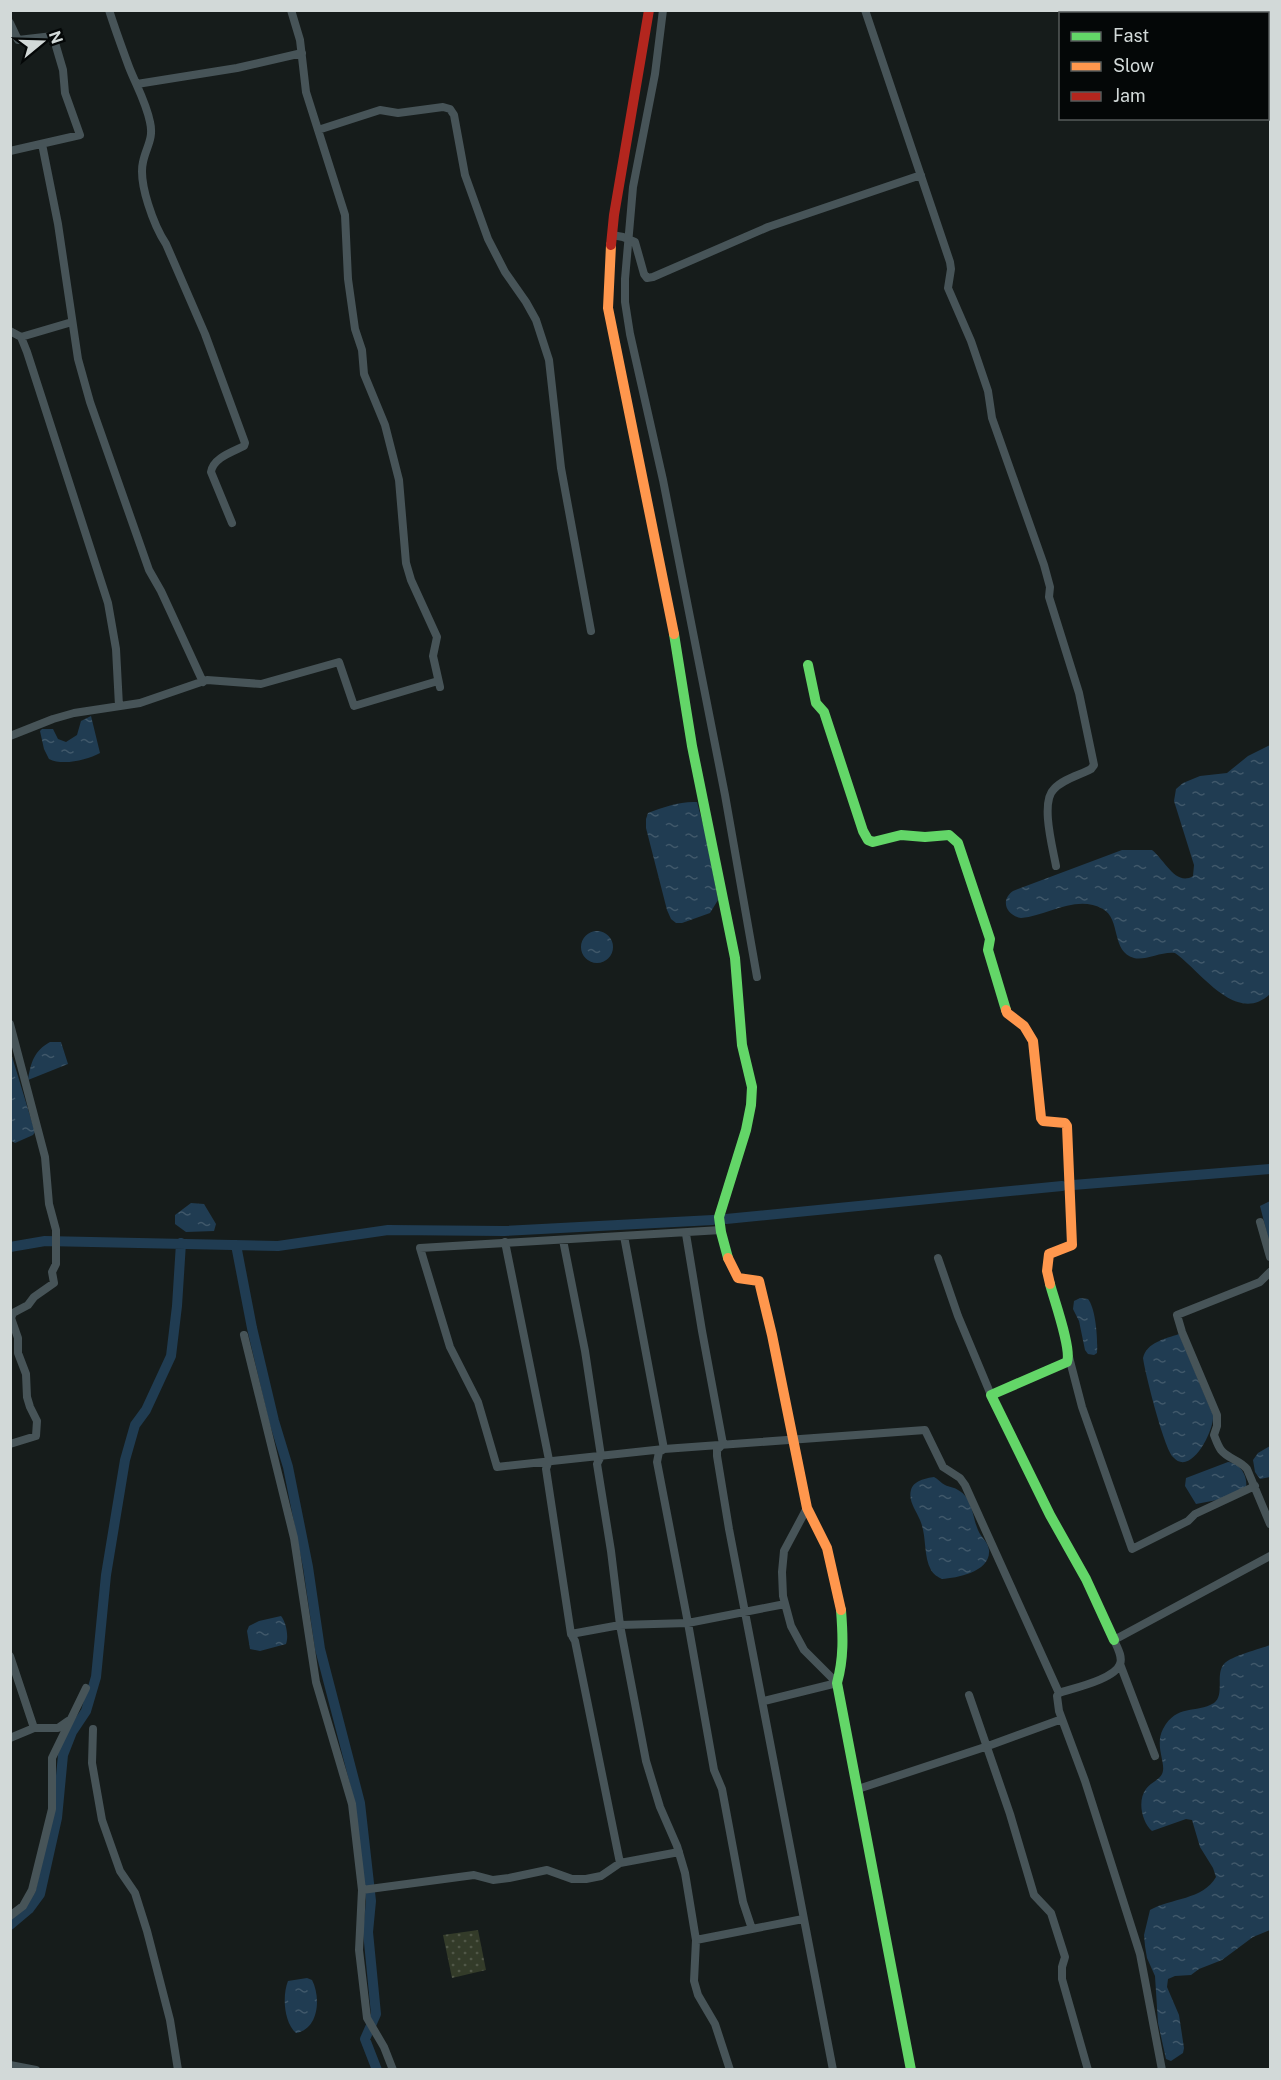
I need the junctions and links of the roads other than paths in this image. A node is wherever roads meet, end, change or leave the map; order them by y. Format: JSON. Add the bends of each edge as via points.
{"nodes":[{"id":1,"x":109,"y":10,"type":"edge"},
{"id":2,"x":291,"y":10,"type":"edge"},
{"id":3,"x":649,"y":10,"type":"edge"},
{"id":4,"x":663,"y":10,"type":"edge"},
{"id":5,"x":865,"y":10,"type":"edge"},
{"id":6,"x":10,"y":23,"type":"edge"},
{"id":7,"x":302,"y":53,"type":"junction"},
{"id":8,"x":137,"y":84,"type":"junction"},
{"id":9,"x":318,"y":130,"type":"junction"},
{"id":10,"x":42,"y":144,"type":"junction"},
{"id":11,"x":10,"y":151,"type":"edge"},
{"id":12,"x":921,"y":175,"type":"junction"},
{"id":13,"x":612,"y":236,"type":"junction"},
{"id":14,"x":628,"y":238,"type":"junction"},
{"id":15,"x":72,"y":322,"type":"junction"},
{"id":16,"x":10,"y":331,"type":"edge"},
{"id":17,"x":21,"y":338,"type":"junction"},
{"id":18,"x":232,"y":522,"type":"dead end"},
{"id":19,"x":591,"y":631,"type":"dead end"},
{"id":20,"x":808,"y":665,"type":"dead end"},
{"id":21,"x":203,"y":682,"type":"junction"},
{"id":22,"x":119,"y":706,"type":"junction"},
{"id":23,"x":10,"y":736,"type":"edge"},
{"id":24,"x":1056,"y":866,"type":"dead end"},
{"id":25,"x":757,"y":977,"type":"dead end"},
{"id":26,"x":10,"y":1024,"type":"edge"},
{"id":27,"x":1260,"y":1222,"type":"dead end"},
{"id":28,"x":721,"y":1230,"type":"junction"},
{"id":29,"x":686,"y":1234,"type":"junction"},
{"id":30,"x":624,"y":1236,"type":"junction"},
{"id":31,"x":563,"y":1240,"type":"junction"},
{"id":32,"x":505,"y":1242,"type":"junction"},
{"id":33,"x":1270,"y":1257,"type":"edge"},
{"id":34,"x":938,"y":1258,"type":"dead end"},
{"id":35,"x":1270,"y":1272,"type":"edge"},
{"id":36,"x":244,"y":1335,"type":"dead end"},
{"id":37,"x":1069,"y":1357,"type":"junction"},
{"id":38,"x":991,"y":1395,"type":"junction"},
{"id":39,"x":794,"y":1440,"type":"junction"},
{"id":40,"x":10,"y":1443,"type":"edge"},
{"id":41,"x":723,"y":1444,"type":"junction"},
{"id":42,"x":664,"y":1449,"type":"junction"},
{"id":43,"x":601,"y":1456,"type":"junction"},
{"id":44,"x":549,"y":1461,"type":"junction"},
{"id":45,"x":1255,"y":1486,"type":"junction"},
{"id":46,"x":807,"y":1508,"type":"junction"},
{"id":47,"x":1270,"y":1524,"type":"edge"},
{"id":48,"x":1270,"y":1556,"type":"edge"},
{"id":49,"x":784,"y":1604,"type":"junction"},
{"id":50,"x":746,"y":1612,"type":"junction"},
{"id":51,"x":688,"y":1623,"type":"junction"},
{"id":52,"x":620,"y":1626,"type":"junction"},
{"id":53,"x":571,"y":1634,"type":"junction"},
{"id":54,"x":1114,"y":1640,"type":"junction"},
{"id":55,"x":10,"y":1656,"type":"edge"},
{"id":56,"x":1120,"y":1664,"type":"junction"},
{"id":57,"x":837,"y":1683,"type":"junction"},
{"id":58,"x":86,"y":1688,"type":"dead end"},
{"id":59,"x":1059,"y":1693,"type":"junction"},
{"id":60,"x":969,"y":1695,"type":"dead end"},
{"id":61,"x":764,"y":1701,"type":"junction"},
{"id":62,"x":1062,"y":1719,"type":"junction"},
{"id":63,"x":68,"y":1721,"type":"junction"},
{"id":64,"x":34,"y":1728,"type":"junction"},
{"id":65,"x":93,"y":1729,"type":"dead end"},
{"id":66,"x":10,"y":1738,"type":"edge"},
{"id":67,"x":988,"y":1746,"type":"junction"},
{"id":68,"x":1155,"y":1756,"type":"dead end"},
{"id":69,"x":858,"y":1789,"type":"junction"},
{"id":70,"x":679,"y":1852,"type":"junction"},
{"id":71,"x":620,"y":1863,"type":"junction"},
{"id":72,"x":362,"y":1890,"type":"junction"},
{"id":73,"x":10,"y":1916,"type":"edge"},
{"id":74,"x":803,"y":1920,"type":"junction"},
{"id":75,"x":752,"y":1929,"type":"junction"},
{"id":76,"x":696,"y":1940,"type":"junction"},
{"id":77,"x":10,"y":2065,"type":"edge"},
{"id":78,"x":36,"y":2070,"type":"edge"},
{"id":79,"x":178,"y":2070,"type":"edge"},
{"id":80,"x":393,"y":2070,"type":"edge"},
{"id":81,"x":730,"y":2070,"type":"edge"},
{"id":82,"x":833,"y":2070,"type":"edge"},
{"id":83,"x":911,"y":2070,"type":"edge"},
{"id":84,"x":1088,"y":2070,"type":"edge"},
{"id":85,"x":1162,"y":2070,"type":"edge"}],
"edges":[{"from":1,"to":8,"type":"street"},
{"from":2,"to":7,"type":"street"},
{"from":3,"to":13,"type":"street"},
{"from":4,"to":14,"type":"street"},
{"from":5,"to":12,"type":"street"},
{"from":6,"to":10,"type":"street","via":[[18,40],[53,36],[63,70],[65,93],[80,135]]},
{"from":7,"to":8,"type":"street"},
{"from":7,"to":9,"type":"street","via":[[303,81]]},
{"from":8,"to":18,"type":"street","via":[[152,134],[141,173],[144,190],[205,334],[245,443],[216,461],[211,472]]},
{"from":9,"to":19,"type":"street","via":[[380,110],[398,113],[443,107],[454,115],[465,175],[488,239],[536,320],[549,360],[561,468]]},
{"from":9,"to":21,"type":"street","via":[[345,215],[348,279],[364,374],[385,425],[399,480],[406,563],[437,637],[434,656],[439,684],[354,706],[339,663],[261,684]]},
{"from":10,"to":11,"type":"street"},
{"from":10,"to":15,"type":"street"},
{"from":12,"to":14,"type":"street","via":[[768,227],[653,277],[644,274],[635,242]]},
{"from":12,"to":24,"type":"street","via":[[950,262],[948,288],[984,378],[992,418],[1047,576],[1049,597],[1079,693],[1094,760],[1091,769],[1060,784],[1049,797]]},
{"from":13,"to":14,"type":"street"},
{"from":13,"to":28,"type":"street","via":[[608,308],[648,494],[692,746],[735,958],[742,1045],[751,1078],[751,1105],[719,1216]]},
{"from":14,"to":25,"type":"street","via":[[625,279],[630,334],[725,795]]},
{"from":15,"to":17,"type":"street"},
{"from":15,"to":21,"type":"street","via":[[87,393],[140,548]]},
{"from":16,"to":17,"type":"street"},
{"from":17,"to":22,"type":"street","via":[[108,603],[116,649]]},
{"from":20,"to":37,"type":"street","via":[[816,703],[824,712],[868,840],[881,842],[901,835],[944,834],[958,843],[990,939],[988,950],[1007,1013],[1024,1026],[1034,1041],[1041,1118],[1067,1126],[1072,1245],[1049,1254],[1047,1271]]},
{"from":21,"to":22,"type":"street"},
{"from":22,"to":23,"type":"street","via":[[64,716]]},
{"from":26,"to":40,"type":"street","via":[[45,1157],[57,1252],[52,1272],[54,1283],[11,1318],[38,1430],[36,1436]]},
{"from":27,"to":33,"type":"street"},
{"from":28,"to":29,"type":"street"},
{"from":28,"to":39,"type":"street","via":[[738,1278],[759,1281]]},
{"from":29,"to":30,"type":"street"},
{"from":29,"to":41,"type":"street"},
{"from":30,"to":31,"type":"street"},
{"from":30,"to":42,"type":"street"},
{"from":31,"to":32,"type":"street"},
{"from":31,"to":43,"type":"street"},
{"from":32,"to":44,"type":"street"},
{"from":32,"to":44,"type":"street","via":[[420,1248],[450,1347],[478,1402],[497,1467]]},
{"from":34,"to":38,"type":"street"},
{"from":35,"to":45,"type":"street","via":[[1260,1282],[1177,1315],[1216,1415],[1217,1443],[1222,1451],[1242,1463]]},
{"from":36,"to":72,"type":"street","via":[[294,1538],[316,1682],[352,1804]]},
{"from":37,"to":38,"type":"street","via":[[1067,1362]]},
{"from":37,"to":45,"type":"street","via":[[1082,1407],[1132,1549]]},
{"from":38,"to":54,"type":"street"},
{"from":39,"to":41,"type":"street"},
{"from":39,"to":46,"type":"street"},
{"from":39,"to":59,"type":"street","via":[[925,1430],[939,1462],[965,1485]]},
{"from":41,"to":42,"type":"street"},
{"from":41,"to":50,"type":"street","via":[[717,1456]]},
{"from":42,"to":43,"type":"street"},
{"from":42,"to":51,"type":"street","via":[[657,1462]]},
{"from":43,"to":44,"type":"street"},
{"from":43,"to":52,"type":"street","via":[[597,1464]]},
{"from":44,"to":53,"type":"street","via":[[546,1469]]},
{"from":45,"to":47,"type":"street"},
{"from":46,"to":49,"type":"street","via":[[784,1551]]},
{"from":46,"to":57,"type":"street","via":[[824,1541],[837,1592],[844,1649]]},
{"from":48,"to":54,"type":"street"},
{"from":49,"to":50,"type":"street"},
{"from":49,"to":57,"type":"street","via":[[804,1650]]},
{"from":50,"to":51,"type":"street"},
{"from":50,"to":61,"type":"street"},
{"from":51,"to":52,"type":"street"},
{"from":51,"to":75,"type":"street","via":[[714,1770],[722,1789],[743,1902]]},
{"from":52,"to":53,"type":"street"},
{"from":52,"to":70,"type":"street","via":[[646,1761]]},
{"from":53,"to":71,"type":"street"},
{"from":54,"to":56,"type":"street"},
{"from":55,"to":64,"type":"street"},
{"from":56,"to":59,"type":"street","via":[[1109,1676]]},
{"from":56,"to":68,"type":"street"},
{"from":57,"to":61,"type":"street"},
{"from":57,"to":69,"type":"street"},
{"from":58,"to":63,"type":"street"},
{"from":59,"to":62,"type":"street","via":[[1056,1702]]},
{"from":60,"to":67,"type":"street"},
{"from":61,"to":74,"type":"street"},
{"from":62,"to":67,"type":"street"},
{"from":62,"to":85,"type":"street","via":[[1140,1954]]},
{"from":63,"to":64,"type":"street","via":[[58,1728]]},
{"from":63,"to":73,"type":"street","via":[[52,1758],[52,1809],[32,1890],[23,1906]]},
{"from":64,"to":66,"type":"street"},
{"from":65,"to":79,"type":"street","via":[[92,1763],[102,1820],[120,1871],[135,1893],[147,1931],[170,2020]]},
{"from":67,"to":69,"type":"street"},
{"from":67,"to":84,"type":"street","via":[[1034,1895],[1051,1912],[1059,1935],[1065,1957],[1062,1979]]},
{"from":69,"to":83,"type":"street"},
{"from":70,"to":71,"type":"street"},
{"from":70,"to":76,"type":"street"},
{"from":71,"to":72,"type":"street","via":[[602,1876],[586,1879],[572,1879],[547,1870],[493,1880],[474,1875]]},
{"from":72,"to":80,"type":"street","via":[[359,1950],[367,2018]]},
{"from":74,"to":75,"type":"street"},
{"from":74,"to":82,"type":"street"},
{"from":75,"to":76,"type":"street"},
{"from":76,"to":81,"type":"street","via":[[694,1981]]},
{"from":77,"to":78,"type":"street"}]}
